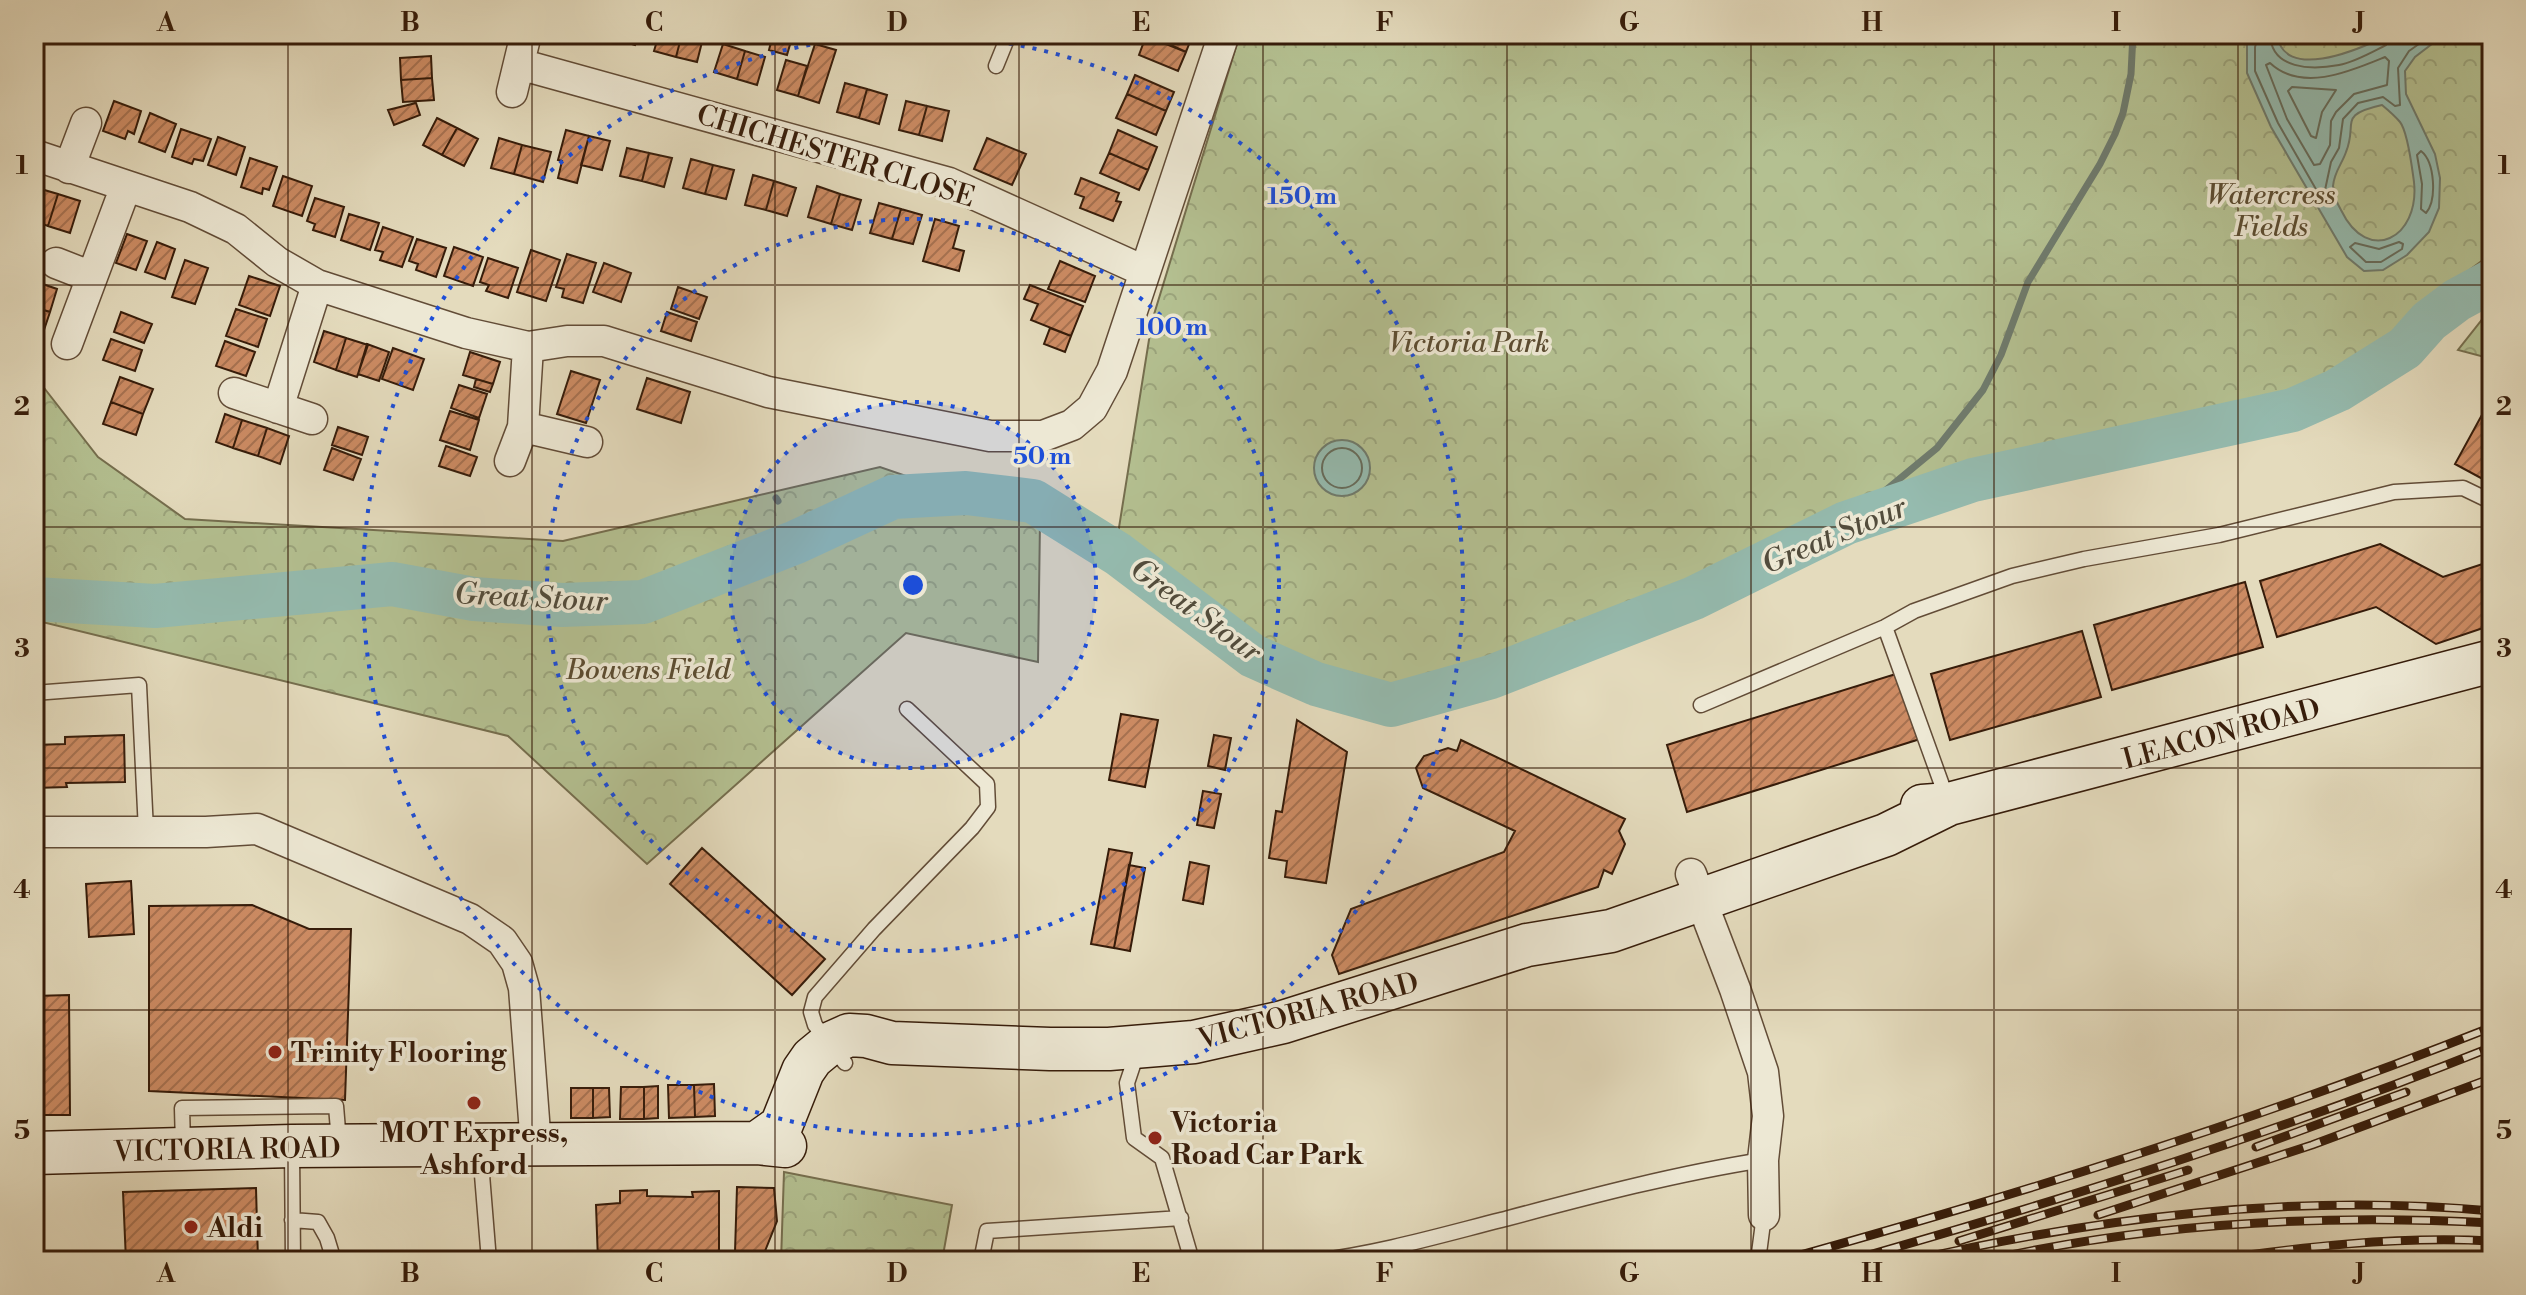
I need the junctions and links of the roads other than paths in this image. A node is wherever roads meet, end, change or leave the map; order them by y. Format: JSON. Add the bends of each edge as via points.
{"nodes":[{"id":1,"x":526,"y":34,"type":"edge"},
{"id":2,"x":1009,"y":34,"type":"edge"},
{"id":3,"x":1224,"y":34,"type":"edge"},
{"id":4,"x":996,"y":66,"type":"dead end"},
{"id":5,"x":86,"y":123,"type":"dead end"},
{"id":6,"x":34,"y":155,"type":"edge"},
{"id":7,"x":69,"y":168,"type":"junction"},
{"id":8,"x":126,"y":186,"type":"junction"},
{"id":9,"x":56,"y":263,"type":"dead end"},
{"id":10,"x":1144,"y":271,"type":"junction"},
{"id":11,"x":92,"y":277,"type":"junction"},
{"id":12,"x":317,"y":285,"type":"junction"},
{"id":13,"x":67,"y":344,"type":"dead end"},
{"id":14,"x":528,"y":347,"type":"junction"},
{"id":15,"x":234,"y":393,"type":"dead end"},
{"id":16,"x":278,"y":408,"type":"junction"},
{"id":17,"x":312,"y":419,"type":"dead end"},
{"id":18,"x":523,"y":427,"type":"junction"},
{"id":19,"x":587,"y":442,"type":"dead end"},
{"id":20,"x":510,"y":461,"type":"dead end"},
{"id":21,"x":2492,"y":502,"type":"edge"},
{"id":22,"x":1885,"y":627,"type":"junction"},
{"id":23,"x":2492,"y":661,"type":"edge"},
{"id":24,"x":34,"y":693,"type":"edge"},
{"id":25,"x":1701,"y":705,"type":"dead end"},
{"id":26,"x":907,"y":709,"type":"dead end"},
{"id":27,"x":1949,"y":804,"type":"junction"},
{"id":28,"x":146,"y":831,"type":"junction"},
{"id":29,"x":34,"y":832,"type":"edge"},
{"id":30,"x":1696,"y":886,"type":"junction"},
{"id":31,"x":1139,"y":1047,"type":"junction"},
{"id":32,"x":837,"y":1054,"type":"junction"},
{"id":33,"x":480,"y":1145,"type":"junction"},
{"id":34,"x":292,"y":1146,"type":"junction"},
{"id":35,"x":339,"y":1146,"type":"junction"},
{"id":36,"x":536,"y":1146,"type":"junction"},
{"id":37,"x":183,"y":1150,"type":"junction"},
{"id":38,"x":34,"y":1153,"type":"edge"},
{"id":39,"x":1763,"y":1160,"type":"junction"},
{"id":40,"x":1764,"y":1215,"type":"joint"},
{"id":41,"x":1181,"y":1218,"type":"junction"},
{"id":42,"x":292,"y":1220,"type":"junction"},
{"id":43,"x":293,"y":1261,"type":"edge"},
{"id":44,"x":334,"y":1261,"type":"edge"},
{"id":45,"x":489,"y":1261,"type":"edge"},
{"id":46,"x":981,"y":1261,"type":"edge"},
{"id":47,"x":1192,"y":1261,"type":"edge"},
{"id":48,"x":1316,"y":1261,"type":"edge"},
{"id":49,"x":1758,"y":1261,"type":"edge"}],
"edges":[{"from":1,"to":10,"type":"street","name":"CHICHESTER CLOSE","via":[[515,78],[949,183]]},
{"from":2,"to":4,"type":"lane"},
{"from":3,"to":10,"type":"street"},
{"from":5,"to":7,"type":"street"},
{"from":6,"to":7,"type":"street"},
{"from":7,"to":8,"type":"street"},
{"from":8,"to":11,"type":"street"},
{"from":8,"to":12,"type":"street","via":[[236,229]]},
{"from":9,"to":11,"type":"street"},
{"from":10,"to":14,"type":"street","via":[[1112,371],[1092,408],[1072,425],[1043,436],[990,436],[768,392],[604,341]]},
{"from":11,"to":13,"type":"street"},
{"from":12,"to":14,"type":"street","via":[[466,333]]},
{"from":12,"to":16,"type":"street"},
{"from":14,"to":18,"type":"street"},
{"from":15,"to":16,"type":"street"},
{"from":16,"to":17,"type":"street"},
{"from":18,"to":19,"type":"street"},
{"from":18,"to":20,"type":"street"},
{"from":21,"to":22,"type":"lane","via":[[2463,488],[2394,492],[2219,535],[2012,576],[1914,611]]},
{"from":22,"to":25,"type":"lane"},
{"from":22,"to":27,"type":"lane"},
{"from":23,"to":27,"type":"street","name":"LEACON ROAD"},
{"from":24,"to":28,"type":"lane","via":[[139,685]]},
{"from":26,"to":32,"type":"lane","via":[[987,784],[988,807],[815,997],[815,1025]]},
{"from":27,"to":30,"type":"street","name":"LEACON ROAD","via":[[1886,835]]},
{"from":28,"to":29,"type":"street"},
{"from":28,"to":36,"type":"street","via":[[257,829],[470,919],[502,941],[517,963],[524,988]]},
{"from":30,"to":31,"type":"street","name":"VICTORIA ROAD","via":[[1611,931],[1527,945],[1283,1022],[1194,1042]]},
{"from":30,"to":39,"type":"street","via":[[1763,1072],[1768,1116]]},
{"from":31,"to":32,"type":"street","name":"VICTORIA ROAD","via":[[892,1043]]},
{"from":31,"to":41,"type":"lane","via":[[1127,1083],[1134,1138],[1162,1158]]},
{"from":32,"to":36,"type":"street","name":"VICTORIA ROAD","via":[[798,1139],[786,1146]]},
{"from":33,"to":35,"type":"street","name":"VICTORIA ROAD"},
{"from":33,"to":36,"type":"street","name":"VICTORIA ROAD"},
{"from":33,"to":45,"type":"lane"},
{"from":34,"to":35,"type":"street","name":"VICTORIA ROAD"},
{"from":34,"to":37,"type":"street","name":"VICTORIA ROAD"},
{"from":34,"to":42,"type":"lane"},
{"from":35,"to":37,"type":"lane","via":[[336,1106],[182,1108]]},
{"from":37,"to":38,"type":"street","name":"VICTORIA ROAD"},
{"from":39,"to":40,"type":"street"},
{"from":39,"to":48,"type":"lane","via":[[1638,1184],[1370,1254]]},
{"from":40,"to":49,"type":"lane"},
{"from":41,"to":46,"type":"lane","via":[[987,1231]]},
{"from":41,"to":47,"type":"lane"},
{"from":42,"to":43,"type":"lane"},
{"from":42,"to":44,"type":"lane","via":[[318,1222]]}]}
